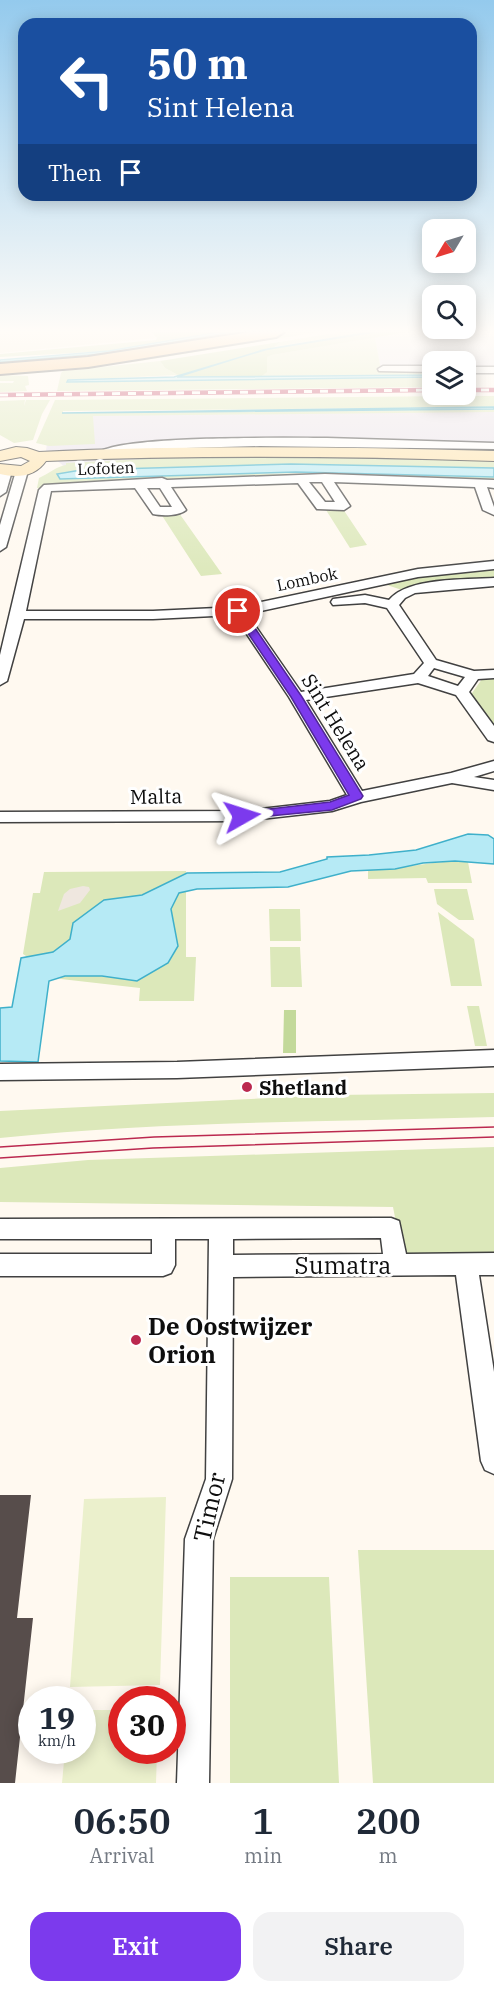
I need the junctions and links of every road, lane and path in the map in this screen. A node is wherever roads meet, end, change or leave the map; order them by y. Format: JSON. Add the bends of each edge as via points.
{"nodes":[{"id":1,"x":494,"y":446,"type":"edge"},
{"id":2,"x":104,"y":453,"type":"junction"},
{"id":3,"x":143,"y":454,"type":"junction"},
{"id":4,"x":494,"y":456,"type":"edge"},
{"id":5,"x":5,"y":458,"type":"edge"},
{"id":6,"x":37,"y":460,"type":"junction"},
{"id":7,"x":302,"y":478,"type":"junction"},
{"id":8,"x":325,"y":478,"type":"junction"},
{"id":9,"x":137,"y":483,"type":"junction"},
{"id":10,"x":162,"y":483,"type":"junction"},
{"id":11,"x":480,"y":484,"type":"junction"},
{"id":12,"x":494,"y":484,"type":"edge"},
{"id":13,"x":0,"y":492,"type":"edge"},
{"id":14,"x":494,"y":511,"type":"edge"},
{"id":15,"x":36,"y":538,"type":"junction"},
{"id":16,"x":1,"y":541,"type":"edge"},
{"id":17,"x":494,"y":565,"type":"edge"},
{"id":18,"x":494,"y":582,"type":"edge"},
{"id":19,"x":354,"y":593,"type":"junction"},
{"id":20,"x":392,"y":605,"type":"junction"},
{"id":21,"x":18,"y":615,"type":"junction"},
{"id":22,"x":242,"y":616,"type":"junction"},
{"id":23,"x":431,"y":663,"type":"junction"},
{"id":24,"x":494,"y":674,"type":"edge"},
{"id":25,"x":474,"y":675,"type":"junction"},
{"id":26,"x":419,"y":678,"type":"junction"},
{"id":27,"x":0,"y":681,"type":"edge"},
{"id":28,"x":461,"y":692,"type":"junction"},
{"id":29,"x":297,"y":697,"type":"junction"},
{"id":30,"x":494,"y":736,"type":"edge"},
{"id":31,"x":494,"y":766,"type":"edge"},
{"id":32,"x":452,"y":778,"type":"junction"},
{"id":33,"x":494,"y":785,"type":"edge"},
{"id":34,"x":357,"y":796,"type":"junction"},
{"id":35,"x":0,"y":817,"type":"edge"},
{"id":36,"x":494,"y":1058,"type":"edge"},
{"id":37,"x":0,"y":1072,"type":"edge"},
{"id":38,"x":0,"y":1229,"type":"edge"},
{"id":39,"x":164,"y":1229,"type":"junction"},
{"id":40,"x":221,"y":1229,"type":"junction"},
{"id":41,"x":465,"y":1264,"type":"junction"},
{"id":42,"x":494,"y":1264,"type":"edge"},
{"id":43,"x":0,"y":1265,"type":"edge"},
{"id":44,"x":396,"y":1265,"type":"junction"},
{"id":45,"x":221,"y":1266,"type":"junction"},
{"id":46,"x":494,"y":1461,"type":"edge"},
{"id":47,"x":192,"y":1783,"type":"edge"}],
"edges":[{"from":1,"to":2,"type":"street","via":[[244,442],[138,445]]},
{"from":2,"to":3,"type":"street"},
{"from":2,"to":6,"type":"street"},
{"from":3,"to":4,"type":"street","via":[[360,452]]},
{"from":3,"to":6,"type":"street"},
{"from":5,"to":6,"type":"street"},
{"from":5,"to":13,"type":"street"},
{"from":5,"to":16,"type":"street"},
{"from":7,"to":8,"type":"street","name":"Lofoten"},
{"from":7,"to":8,"type":"street","via":[[321,506],[344,506]]},
{"from":7,"to":10,"type":"street","name":"Lofoten"},
{"from":8,"to":11,"type":"street","name":"Lofoten"},
{"from":9,"to":10,"type":"street","name":"Lofoten"},
{"from":9,"to":10,"type":"street","via":[[157,511],[180,510]]},
{"from":9,"to":15,"type":"street","name":"Lofoten","via":[[45,490]]},
{"from":11,"to":12,"type":"street","name":"Lofoten"},
{"from":11,"to":14,"type":"street","via":[[489,510]]},
{"from":15,"to":16,"type":"street"},
{"from":15,"to":21,"type":"street"},
{"from":17,"to":19,"type":"street","name":"Lombok","via":[[418,573]]},
{"from":18,"to":20,"type":"street","via":[[412,589]]},
{"from":19,"to":20,"type":"street","name":"Lombok"},
{"from":19,"to":22,"type":"street","name":"Lombok"},
{"from":20,"to":23,"type":"street"},
{"from":21,"to":22,"type":"street","name":"Lombok"},
{"from":21,"to":27,"type":"street"},
{"from":22,"to":29,"type":"street","name":"Sint Helena"},
{"from":23,"to":25,"type":"street"},
{"from":23,"to":26,"type":"street"},
{"from":24,"to":25,"type":"street"},
{"from":25,"to":28,"type":"street"},
{"from":26,"to":28,"type":"street"},
{"from":26,"to":29,"type":"street"},
{"from":28,"to":30,"type":"street"},
{"from":29,"to":34,"type":"street","name":"Sint Helena"},
{"from":31,"to":32,"type":"street","name":"Malta"},
{"from":32,"to":33,"type":"street","name":"Malta"},
{"from":32,"to":34,"type":"street","name":"Malta"},
{"from":34,"to":35,"type":"street","name":"Malta","via":[[332,806],[242,816]]},
{"from":36,"to":37,"type":"street","via":[[177,1070]]},
{"from":38,"to":39,"type":"street"},
{"from":39,"to":40,"type":"street"},
{"from":39,"to":43,"type":"street","via":[[163,1265]]},
{"from":40,"to":44,"type":"street","via":[[391,1228]]},
{"from":40,"to":45,"type":"street","name":"Timor"},
{"from":41,"to":42,"type":"street","name":"Sumatra"},
{"from":41,"to":44,"type":"street","name":"Sumatra"},
{"from":41,"to":46,"type":"street"},
{"from":44,"to":45,"type":"street","name":"Sumatra"},
{"from":45,"to":47,"type":"street","name":"Timor","via":[[219,1479],[199,1539]]}]}
